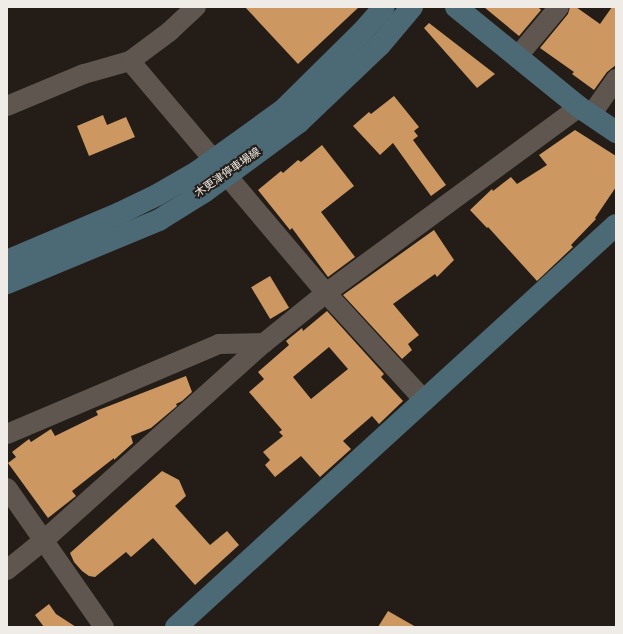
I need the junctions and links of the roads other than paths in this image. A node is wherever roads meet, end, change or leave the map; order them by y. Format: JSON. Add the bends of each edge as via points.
{"nodes":[{"id":1,"x":196,"y":7,"type":"edge"},
{"id":2,"x":384,"y":7,"type":"edge"},
{"id":3,"x":412,"y":7,"type":"edge"},
{"id":4,"x":456,"y":7,"type":"edge"},
{"id":5,"x":559,"y":7,"type":"edge"},
{"id":6,"x":517,"y":57,"type":"junction"},
{"id":7,"x":130,"y":61,"type":"junction"},
{"id":8,"x":616,"y":79,"type":"edge"},
{"id":9,"x":7,"y":106,"type":"edge"},
{"id":10,"x":585,"y":111,"type":"junction"},
{"id":11,"x":616,"y":132,"type":"edge"},
{"id":12,"x":220,"y":168,"type":"junction"},
{"id":13,"x":613,"y":234,"type":"edge"},
{"id":14,"x":7,"y":261,"type":"edge"},
{"id":15,"x":7,"y":283,"type":"edge"},
{"id":16,"x":326,"y":294,"type":"junction"},
{"id":17,"x":264,"y":342,"type":"junction"},
{"id":18,"x":424,"y":400,"type":"junction"},
{"id":19,"x":7,"y":434,"type":"edge"},
{"id":20,"x":7,"y":488,"type":"edge"},
{"id":21,"x":43,"y":541,"type":"junction"},
{"id":22,"x":7,"y":570,"type":"edge"},
{"id":23,"x":104,"y":627,"type":"edge"},
{"id":24,"x":176,"y":627,"type":"edge"}],
"edges":[{"from":1,"to":7,"type":"street","via":[[169,32]]},
{"from":2,"to":12,"type":"main road","name":"木更津停車場線","via":[[283,110]]},
{"from":3,"to":12,"type":"main road","name":"木更津停車場線","via":[[380,45],[298,124]]},
{"from":4,"to":6,"type":"main road"},
{"from":5,"to":6,"type":"street"},
{"from":6,"to":10,"type":"main road"},
{"from":7,"to":9,"type":"street","via":[[84,74]]},
{"from":7,"to":12,"type":"street"},
{"from":8,"to":10,"type":"street"},
{"from":10,"to":11,"type":"main road"},
{"from":10,"to":16,"type":"street"},
{"from":12,"to":14,"type":"main road","name":"木更津停車場線"},
{"from":12,"to":15,"type":"main road","name":"木更津停車場線","via":[[159,220]]},
{"from":12,"to":16,"type":"street"},
{"from":13,"to":18,"type":"main road"},
{"from":16,"to":17,"type":"street"},
{"from":16,"to":18,"type":"street"},
{"from":17,"to":19,"type":"street","via":[[219,344]]},
{"from":17,"to":21,"type":"street"},
{"from":18,"to":24,"type":"main road"},
{"from":20,"to":21,"type":"street"},
{"from":21,"to":22,"type":"street"},
{"from":21,"to":23,"type":"street"}]}
